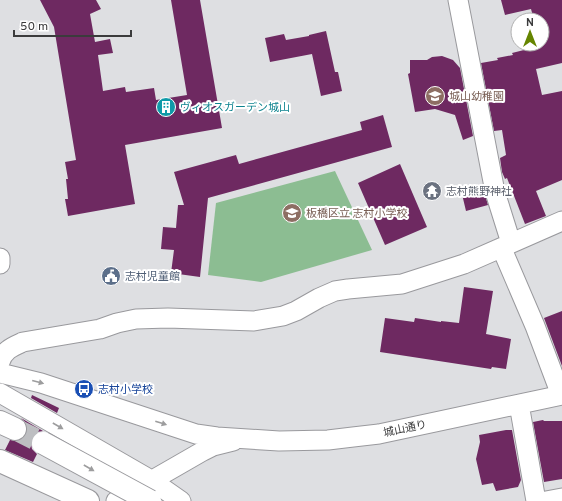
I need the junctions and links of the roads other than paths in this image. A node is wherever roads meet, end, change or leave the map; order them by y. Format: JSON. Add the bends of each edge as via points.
{"nodes":[{"id":1,"x":458,"y":0,"type":"edge"},
{"id":2,"x":562,"y":221,"type":"edge"},
{"id":3,"x":506,"y":246,"type":"junction"},
{"id":4,"x":0,"y":258,"type":"edge"},
{"id":5,"x":0,"y":264,"type":"edge"},
{"id":6,"x":0,"y":362,"type":"edge"},
{"id":7,"x":0,"y":373,"type":"edge"},
{"id":8,"x":0,"y":392,"type":"edge"},
{"id":9,"x":562,"y":395,"type":"edge"},
{"id":10,"x":519,"y":404,"type":"junction"},
{"id":11,"x":246,"y":439,"type":"junction"},
{"id":12,"x":43,"y":443,"type":"tunnel mouth"},
{"id":13,"x":0,"y":461,"type":"edge"},
{"id":14,"x":0,"y":471,"type":"edge"},
{"id":15,"x":151,"y":491,"type":"edge"},
{"id":16,"x":562,"y":498,"type":"edge"},
{"id":17,"x":68,"y":501,"type":"edge"},
{"id":18,"x":88,"y":501,"type":"edge"},
{"id":19,"x":116,"y":501,"type":"edge"},
{"id":20,"x":180,"y":501,"type":"edge"},
{"id":21,"x":536,"y":501,"type":"edge"},
{"id":22,"x":546,"y":501,"type":"edge"}],
"edges":[{"from":1,"to":3,"type":"street"},
{"from":2,"to":3,"type":"street"},
{"from":3,"to":6,"type":"street","via":[[464,264],[402,284],[335,291],[283,316],[254,321],[136,319],[100,329],[23,342],[4,353]]},
{"from":3,"to":9,"type":"street"},
{"from":4,"to":5,"type":"street"},
{"from":7,"to":11,"type":"street","one_way":true,"via":[[41,383],[196,434]]},
{"from":8,"to":15,"type":"street","one_way":true},
{"from":9,"to":10,"type":"street","name":"城山通り"},
{"from":10,"to":11,"type":"street","name":"城山通り","via":[[360,437],[328,440]]},
{"from":10,"to":21,"type":"street"},
{"from":11,"to":15,"type":"street","via":[[213,446]]},
{"from":12,"to":15,"type":"highway","one_way":true,"bridge":true},
{"from":13,"to":18,"type":"highway"},
{"from":14,"to":17,"type":"street"},
{"from":15,"to":19,"type":"street"},
{"from":15,"to":20,"type":"street"},
{"from":16,"to":22,"type":"street"}]}
